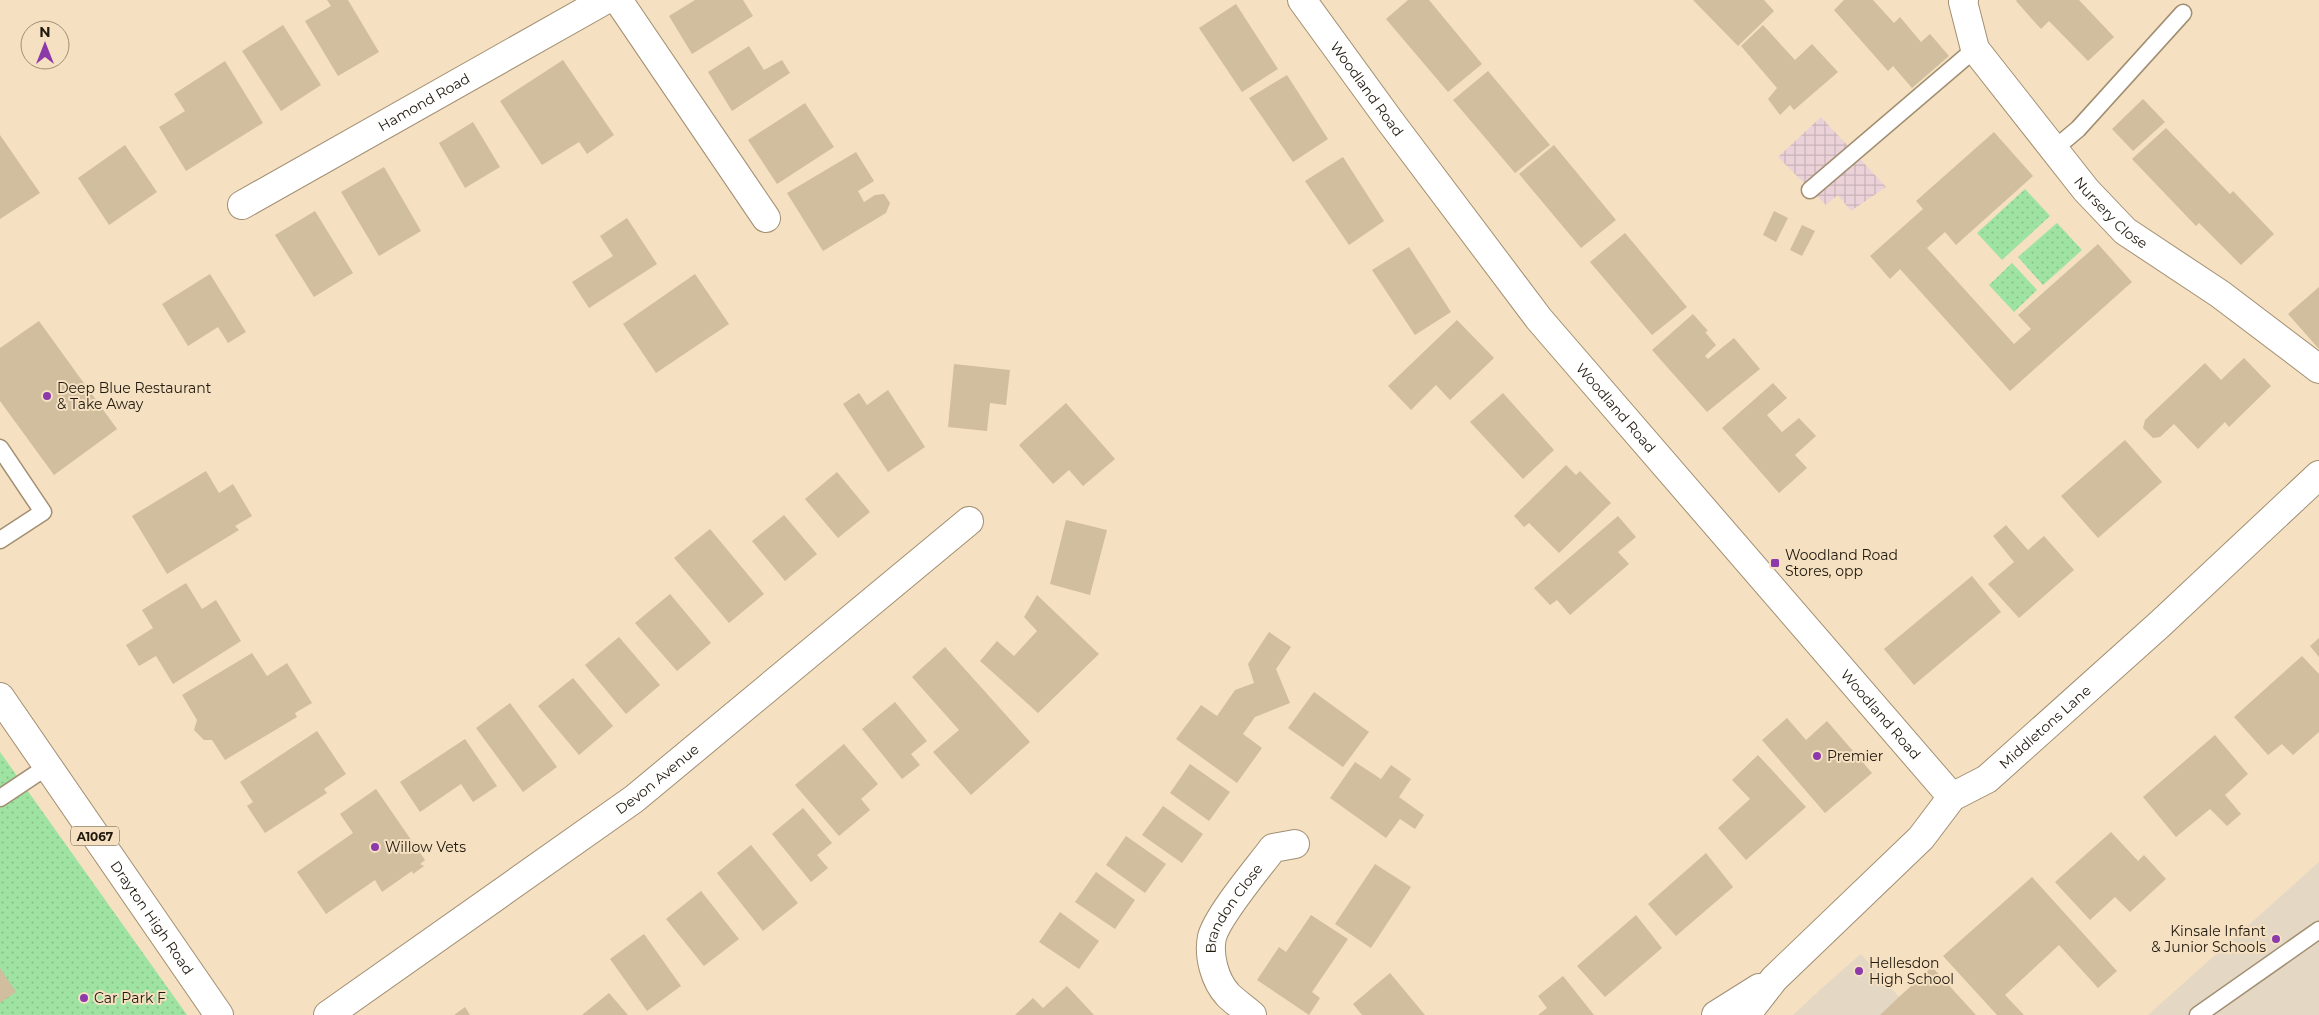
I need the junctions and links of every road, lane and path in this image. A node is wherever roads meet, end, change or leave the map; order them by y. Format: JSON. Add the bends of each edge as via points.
{"nodes":[{"id":1,"x":606,"y":0,"type":"edge"},
{"id":2,"x":618,"y":0,"type":"edge"},
{"id":3,"x":1302,"y":0,"type":"edge"},
{"id":4,"x":1961,"y":1,"type":"edge"},
{"id":5,"x":2183,"y":13,"type":"dead end"},
{"id":6,"x":1975,"y":50,"type":"junction"},
{"id":7,"x":2053,"y":150,"type":"junction"},
{"id":8,"x":1810,"y":190,"type":"dead end"},
{"id":9,"x":242,"y":205,"type":"dead end"},
{"id":10,"x":766,"y":218,"type":"dead end"},
{"id":11,"x":2319,"y":369,"type":"edge"},
{"id":12,"x":0,"y":448,"type":"edge"},
{"id":13,"x":2319,"y":475,"type":"edge"},
{"id":14,"x":969,"y":521,"type":"dead end"},
{"id":15,"x":0,"y":540,"type":"edge"},
{"id":16,"x":0,"y":696,"type":"edge"},
{"id":17,"x":48,"y":766,"type":"junction"},
{"id":18,"x":0,"y":798,"type":"edge"},
{"id":19,"x":1952,"y":798,"type":"junction"},
{"id":20,"x":1295,"y":844,"type":"dead end"},
{"id":21,"x":2319,"y":930,"type":"edge"},
{"id":22,"x":1774,"y":980,"type":"junction"},
{"id":23,"x":219,"y":1015,"type":"edge"},
{"id":24,"x":328,"y":1015,"type":"edge"},
{"id":25,"x":1252,"y":1015,"type":"edge"},
{"id":26,"x":1716,"y":1015,"type":"edge"},
{"id":27,"x":1746,"y":1015,"type":"edge"},
{"id":28,"x":2198,"y":1015,"type":"edge"}],
"edges":[{"from":1,"to":9,"type":"street","name":"Hamond Road"},
{"from":2,"to":10,"type":"street"},
{"from":3,"to":19,"type":"street","name":"Woodland Road","via":[[1539,319]]},
{"from":4,"to":6,"type":"street","name":"Nursery Close"},
{"from":5,"to":7,"type":"lane","via":[[2078,128]]},
{"from":6,"to":7,"type":"street","name":"Nursery Close"},
{"from":6,"to":8,"type":"lane"},
{"from":7,"to":11,"type":"street","name":"Nursery Close","via":[[2125,231],[2220,294]]},
{"from":12,"to":15,"type":"lane","via":[[43,512]]},
{"from":13,"to":19,"type":"street","name":"Middletons Lane","via":[[2160,624],[1987,779]]},
{"from":14,"to":24,"type":"street","name":"Devon Avenue","via":[[634,799]]},
{"from":16,"to":17,"type":"street","name":"Drayton High Road","number":"A1067"},
{"from":17,"to":18,"type":"lane"},
{"from":17,"to":23,"type":"street","name":"Drayton High Road","number":"A1067"},
{"from":19,"to":22,"type":"street","name":"Middletons Lane","via":[[1921,838]]},
{"from":20,"to":25,"type":"street","name":"Brandon Close","via":[[1273,848],[1219,922],[1212,937],[1210,954],[1215,974],[1227,994]]},
{"from":21,"to":28,"type":"lane"},
{"from":22,"to":26,"type":"street","name":"Middletons Lane"},
{"from":22,"to":27,"type":"street","name":"Middletons Lane"}]}
